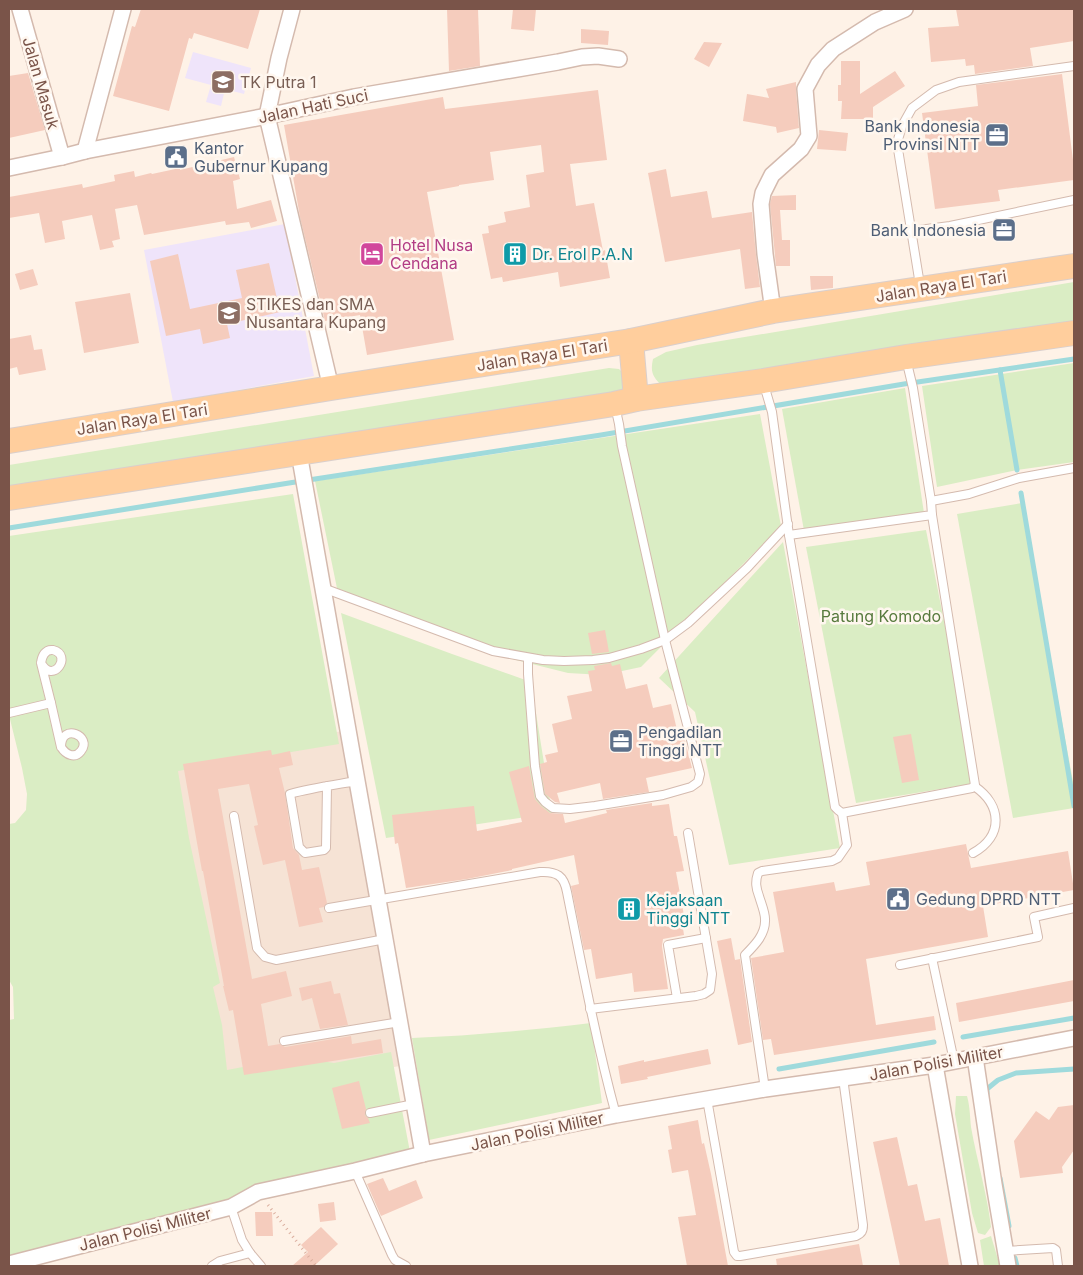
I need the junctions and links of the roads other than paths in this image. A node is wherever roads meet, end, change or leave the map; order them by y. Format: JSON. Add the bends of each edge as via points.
{"nodes":[{"id":1,"x":20,"y":9,"type":"edge"},
{"id":2,"x":123,"y":9,"type":"edge"},
{"id":3,"x":292,"y":9,"type":"edge"},
{"id":4,"x":899,"y":11,"type":"edge"},
{"id":5,"x":619,"y":59,"type":"dead end"},
{"id":6,"x":1074,"y":66,"type":"edge"},
{"id":7,"x":267,"y":116,"type":"junction"},
{"id":8,"x":85,"y":151,"type":"junction"},
{"id":9,"x":62,"y":157,"type":"junction"},
{"id":10,"x":9,"y":168,"type":"edge"},
{"id":11,"x":1074,"y":200,"type":"edge"},
{"id":12,"x":911,"y":231,"type":"junction"},
{"id":13,"x":1074,"y":266,"type":"edge"},
{"id":14,"x":920,"y":289,"type":"junction"},
{"id":15,"x":773,"y":312,"type":"junction"},
{"id":16,"x":1074,"y":333,"type":"edge"},
{"id":17,"x":631,"y":341,"type":"junction"},
{"id":18,"x":906,"y":357,"type":"junction"},
{"id":19,"x":763,"y":381,"type":"junction"},
{"id":20,"x":330,"y":388,"type":"junction"},
{"id":21,"x":623,"y":409,"type":"junction"},
{"id":22,"x":9,"y":441,"type":"edge"},
{"id":23,"x":300,"y":460,"type":"junction"},
{"id":24,"x":1074,"y":468,"type":"edge"},
{"id":25,"x":9,"y":498,"type":"edge"},
{"id":26,"x":931,"y":501,"type":"junction"},
{"id":27,"x":932,"y":514,"type":"junction"},
{"id":28,"x":788,"y":524,"type":"junction"},
{"id":29,"x":790,"y":534,"type":"junction"},
{"id":30,"x":323,"y":588,"type":"junction"},
{"id":31,"x":665,"y":640,"type":"junction"},
{"id":32,"x":528,"y":658,"type":"junction"},
{"id":33,"x":41,"y":663,"type":"dead end"},
{"id":34,"x":51,"y":703,"type":"junction"},
{"id":35,"x":9,"y":713,"type":"edge"},
{"id":36,"x":61,"y":747,"type":"dead end"},
{"id":37,"x":357,"y":781,"type":"junction"},
{"id":38,"x":327,"y":786,"type":"junction"},
{"id":39,"x":974,"y":786,"type":"junction"},
{"id":40,"x":842,"y":812,"type":"junction"},
{"id":41,"x":234,"y":816,"type":"dead end"},
{"id":42,"x":688,"y":833,"type":"dead end"},
{"id":43,"x":973,"y":853,"type":"dead end"},
{"id":44,"x":378,"y":900,"type":"junction"},
{"id":45,"x":329,"y":908,"type":"dead end"},
{"id":46,"x":1074,"y":908,"type":"edge"},
{"id":47,"x":706,"y":938,"type":"junction"},
{"id":48,"x":385,"y":939,"type":"junction"},
{"id":49,"x":932,"y":958,"type":"junction"},
{"id":50,"x":900,"y":965,"type":"dead end"},
{"id":51,"x":677,"y":998,"type":"junction"},
{"id":52,"x":590,"y":1010,"type":"junction"},
{"id":53,"x":400,"y":1022,"type":"junction"},
{"id":54,"x":1074,"y":1038,"type":"edge"},
{"id":55,"x":284,"y":1041,"type":"dead end"},
{"id":56,"x":975,"y":1057,"type":"junction"},
{"id":57,"x":954,"y":1061,"type":"junction"},
{"id":58,"x":935,"y":1065,"type":"junction"},
{"id":59,"x":843,"y":1078,"type":"junction"},
{"id":60,"x":765,"y":1089,"type":"junction"},
{"id":61,"x":708,"y":1099,"type":"junction"},
{"id":62,"x":414,"y":1104,"type":"junction"},
{"id":63,"x":370,"y":1113,"type":"dead end"},
{"id":64,"x":616,"y":1115,"type":"junction"},
{"id":65,"x":423,"y":1154,"type":"junction"},
{"id":66,"x":355,"y":1171,"type":"junction"},
{"id":67,"x":231,"y":1207,"type":"junction"},
{"id":68,"x":250,"y":1253,"type":"junction"},
{"id":69,"x":1007,"y":1259,"type":"edge"},
{"id":70,"x":9,"y":1264,"type":"edge"},
{"id":71,"x":212,"y":1266,"type":"edge"},
{"id":72,"x":261,"y":1266,"type":"edge"},
{"id":73,"x":406,"y":1266,"type":"edge"},
{"id":74,"x":970,"y":1266,"type":"edge"},
{"id":75,"x":1058,"y":1266,"type":"edge"}],
"edges":[{"from":1,"to":9,"type":"street","name":"Jalan Masuk"},
{"from":2,"to":8,"type":"street"},
{"from":3,"to":7,"type":"street"},
{"from":4,"to":15,"type":"street","via":[[833,49],[818,65],[805,89],[809,136],[801,149],[772,175],[763,193],[761,213]]},
{"from":5,"to":7,"type":"street","name":"Jalan Hati Suci","via":[[582,57],[354,97]]},
{"from":6,"to":12,"type":"lane","via":[[960,82],[936,90],[912,108],[897,143]]},
{"from":7,"to":8,"type":"street","name":"Jalan Hati Suci"},
{"from":7,"to":20,"type":"street"},
{"from":8,"to":9,"type":"street","name":"Jalan Hati Suci"},
{"from":9,"to":10,"type":"street","name":"Jalan Hati Suci"},
{"from":11,"to":12,"type":"lane"},
{"from":12,"to":14,"type":"lane"},
{"from":13,"to":14,"type":"main road","name":"Jalan Raya El Tari"},
{"from":14,"to":15,"type":"main road","name":"Jalan Raya El Tari"},
{"from":15,"to":17,"type":"main road","name":"Jalan Raya El Tari"},
{"from":16,"to":18,"type":"main road"},
{"from":17,"to":20,"type":"main road","name":"Jalan Raya El Tari"},
{"from":17,"to":21,"type":"main road"},
{"from":18,"to":19,"type":"main road"},
{"from":18,"to":26,"type":"lane"},
{"from":19,"to":21,"type":"main road"},
{"from":19,"to":28,"type":"lane","via":[[772,412]]},
{"from":20,"to":22,"type":"main road","name":"Jalan Raya El Tari"},
{"from":21,"to":23,"type":"main road"},
{"from":21,"to":31,"type":"lane","via":[[622,446]]},
{"from":23,"to":25,"type":"main road"},
{"from":23,"to":30,"type":"street"},
{"from":24,"to":26,"type":"lane","via":[[1019,478]]},
{"from":26,"to":27,"type":"lane"},
{"from":27,"to":29,"type":"lane"},
{"from":27,"to":39,"type":"lane"},
{"from":28,"to":29,"type":"lane"},
{"from":28,"to":31,"type":"lane","via":[[747,568]]},
{"from":29,"to":40,"type":"lane","via":[[835,807]]},
{"from":30,"to":32,"type":"lane","via":[[484,648]]},
{"from":30,"to":37,"type":"street"},
{"from":31,"to":32,"type":"lane","via":[[601,659],[564,661]]},
{"from":31,"to":32,"type":"lane","via":[[700,774],[698,782],[663,795],[595,806],[553,808],[540,796]]},
{"from":33,"to":34,"type":"lane"},
{"from":34,"to":35,"type":"lane"},
{"from":34,"to":36,"type":"lane"},
{"from":37,"to":38,"type":"lane"},
{"from":37,"to":44,"type":"street"},
{"from":38,"to":38,"type":"lane","via":[[326,848],[305,853],[299,847],[290,794]]},
{"from":39,"to":40,"type":"lane"},
{"from":39,"to":43,"type":"lane","via":[[990,800],[996,820],[989,840]]},
{"from":40,"to":60,"type":"lane","via":[[847,845],[838,858],[758,873],[757,890],[766,918],[762,935],[745,955]]},
{"from":41,"to":48,"type":"lane","via":[[257,948],[265,957],[276,960]]},
{"from":42,"to":47,"type":"lane"},
{"from":44,"to":45,"type":"lane"},
{"from":44,"to":48,"type":"street"},
{"from":44,"to":52,"type":"lane","via":[[553,872],[565,881]]},
{"from":46,"to":49,"type":"lane","via":[[1034,917],[1038,936]]},
{"from":47,"to":51,"type":"lane","via":[[712,974],[710,990]]},
{"from":47,"to":51,"type":"lane","via":[[668,944]]},
{"from":48,"to":53,"type":"street"},
{"from":49,"to":50,"type":"lane"},
{"from":49,"to":57,"type":"lane"},
{"from":51,"to":52,"type":"lane"},
{"from":52,"to":64,"type":"lane"},
{"from":53,"to":55,"type":"lane"},
{"from":53,"to":62,"type":"street"},
{"from":54,"to":56,"type":"street","name":"Jalan Polisi Militer"},
{"from":56,"to":57,"type":"street","name":"Jalan Polisi Militer"},
{"from":56,"to":69,"type":"street"},
{"from":57,"to":58,"type":"street","name":"Jalan Polisi Militer"},
{"from":58,"to":59,"type":"street","name":"Jalan Polisi Militer"},
{"from":58,"to":74,"type":"street"},
{"from":59,"to":60,"type":"street","name":"Jalan Polisi Militer"},
{"from":59,"to":61,"type":"lane","via":[[863,1230],[856,1236],[740,1256],[734,1252]]},
{"from":60,"to":61,"type":"street","name":"Jalan Polisi Militer"},
{"from":61,"to":64,"type":"street","name":"Jalan Polisi Militer"},
{"from":62,"to":63,"type":"lane"},
{"from":62,"to":65,"type":"street"},
{"from":64,"to":65,"type":"street","name":"Jalan Polisi Militer"},
{"from":65,"to":66,"type":"street","name":"Jalan Polisi Militer"},
{"from":66,"to":67,"type":"street","name":"Jalan Polisi Militer","via":[[258,1192]]},
{"from":66,"to":73,"type":"lane","via":[[392,1255]]},
{"from":67,"to":68,"type":"lane"},
{"from":67,"to":70,"type":"street","name":"Jalan Polisi Militer"},
{"from":68,"to":71,"type":"lane"},
{"from":68,"to":72,"type":"lane"},
{"from":69,"to":75,"type":"lane","via":[[1053,1248]]}]}
